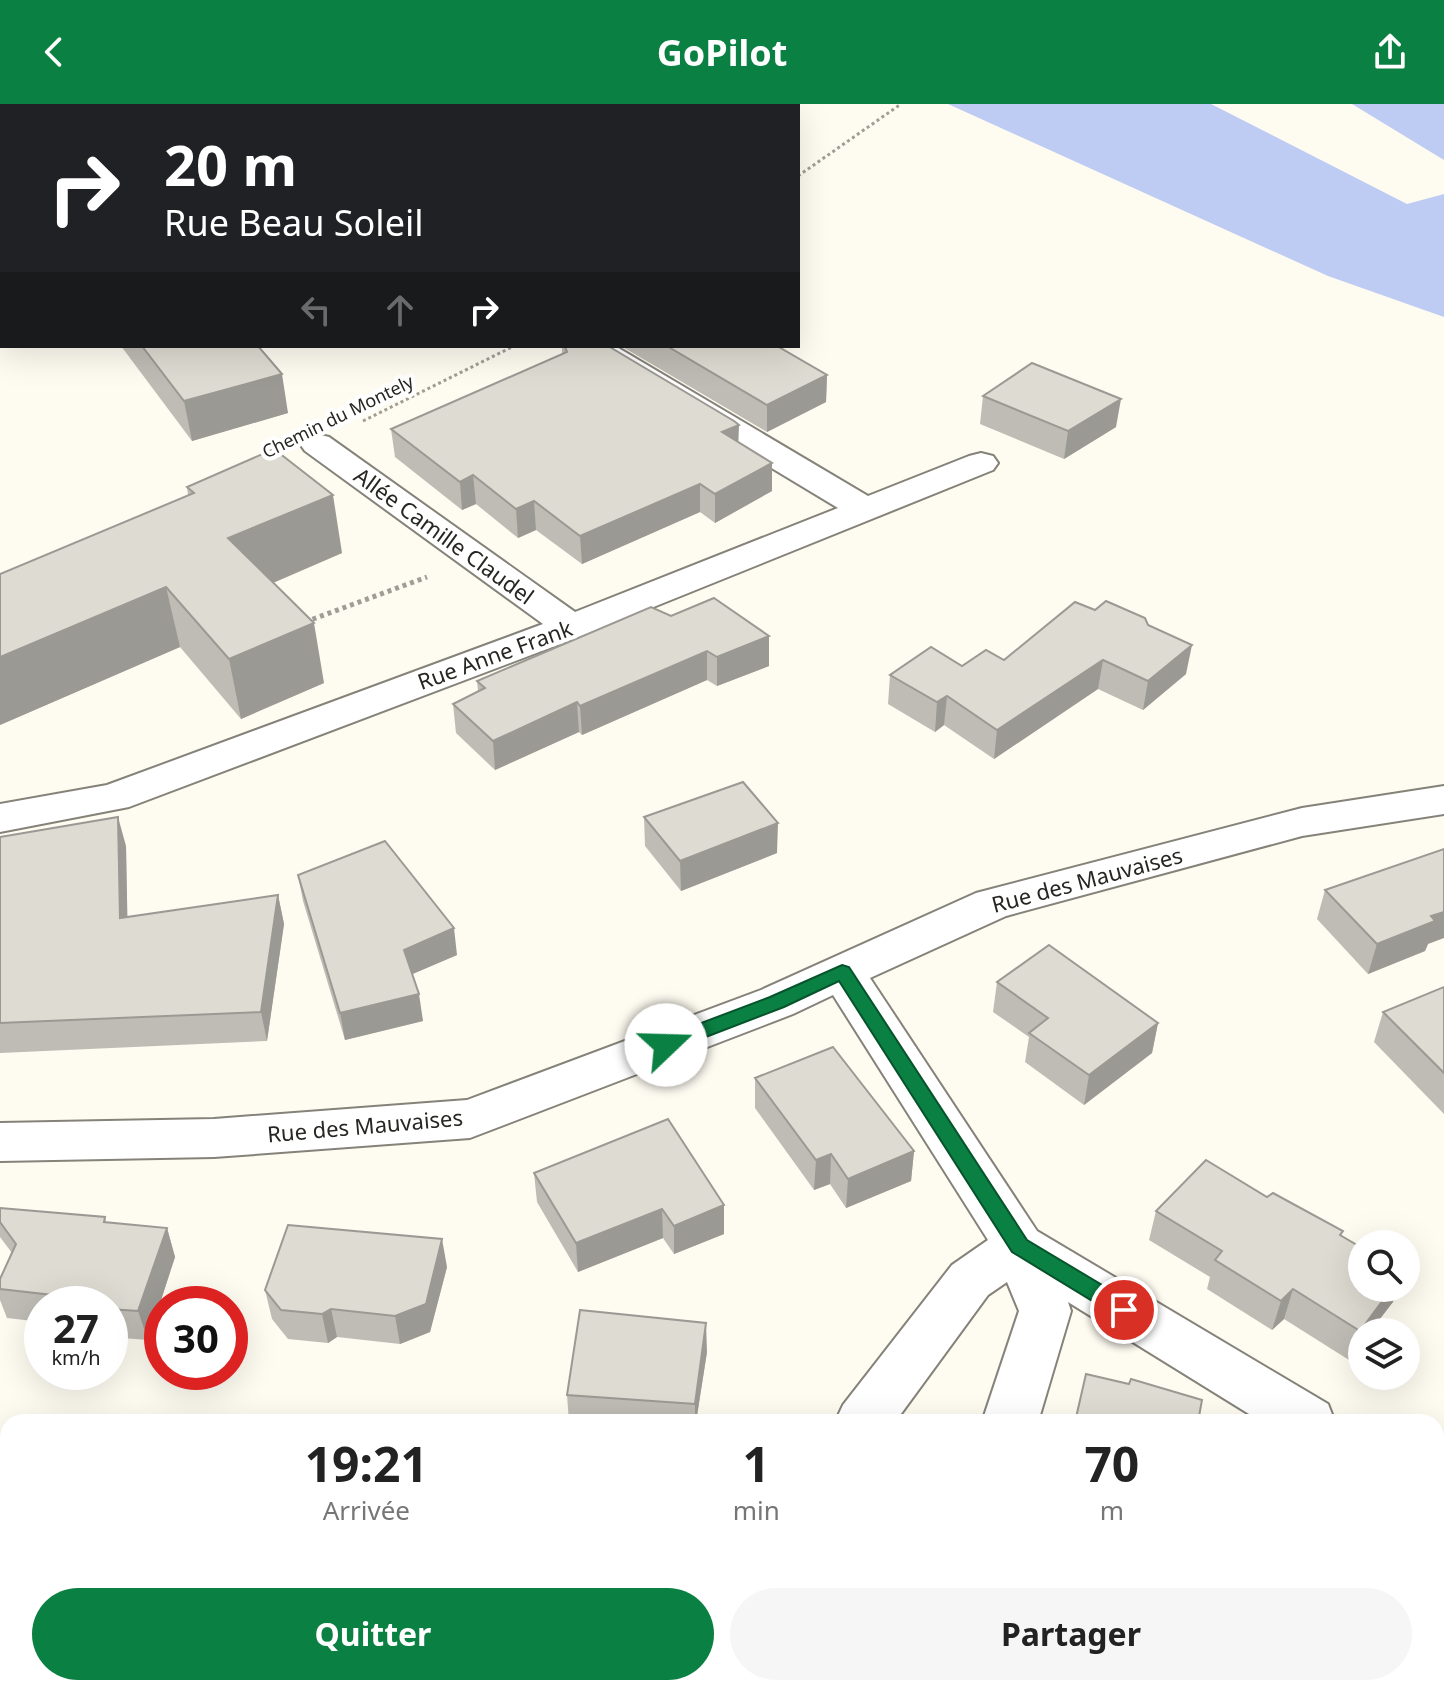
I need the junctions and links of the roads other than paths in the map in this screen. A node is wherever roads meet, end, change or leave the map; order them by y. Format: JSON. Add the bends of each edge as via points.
{"nodes":[{"id":1,"x":595,"y":348,"type":"edge"},
{"id":2,"x":317,"y":444,"type":"road end"},
{"id":3,"x":981,"y":463,"type":"dead end"},
{"id":4,"x":865,"y":509,"type":"junction"},
{"id":5,"x":571,"y":627,"type":"junction"},
{"id":6,"x":1444,"y":800,"type":"edge"},
{"id":7,"x":0,"y":818,"type":"edge"},
{"id":8,"x":842,"y":972,"type":"junction"},
{"id":9,"x":0,"y":1142,"type":"edge"},
{"id":10,"x":1019,"y":1246,"type":"junction"},
{"id":11,"x":869,"y":1414,"type":"edge"},
{"id":12,"x":1013,"y":1414,"type":"edge"},
{"id":13,"x":1296,"y":1414,"type":"edge"}],
"edges":[{"from":1,"to":4,"type":"street"},
{"from":2,"to":5,"type":"street","name":"Allée Camille Claudel"},
{"from":3,"to":4,"type":"street","name":"Rue Anne Frank"},
{"from":4,"to":5,"type":"street","name":"Rue Anne Frank"},
{"from":5,"to":7,"type":"street","name":"Rue Anne Frank","via":[[114,797]]},
{"from":6,"to":8,"type":"street","name":"Rue des Mauvaises","via":[[1302,822],[992,904]]},
{"from":8,"to":9,"type":"street","name":"Rue des Mauvaises","via":[[777,1002],[470,1119],[214,1138]]},
{"from":8,"to":10,"type":"street"},
{"from":10,"to":11,"type":"street","via":[[970,1280]]},
{"from":10,"to":12,"type":"street","via":[[1045,1311]]},
{"from":10,"to":13,"type":"street"}]}
